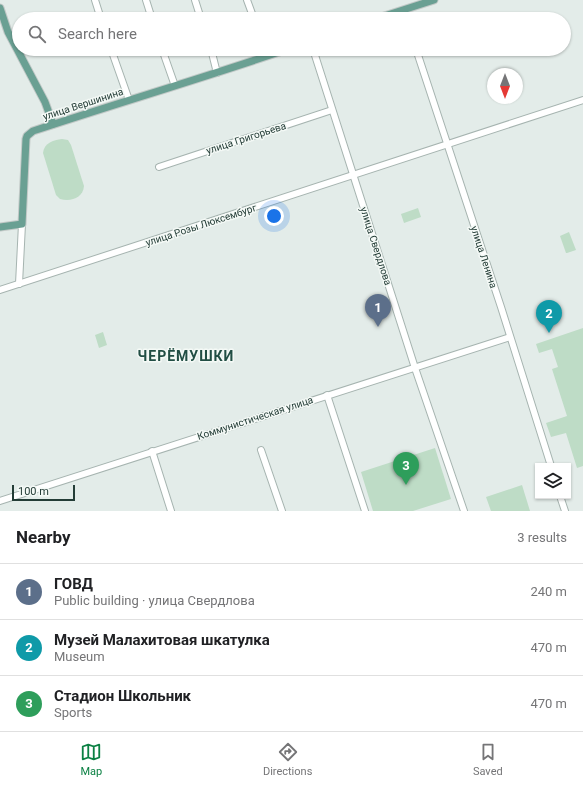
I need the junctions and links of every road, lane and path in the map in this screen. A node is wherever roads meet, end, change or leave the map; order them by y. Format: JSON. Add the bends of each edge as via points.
{"nodes":[{"id":1,"x":95,"y":0,"type":"edge"},
{"id":2,"x":146,"y":0,"type":"edge"},
{"id":3,"x":194,"y":0,"type":"edge"},
{"id":4,"x":247,"y":0,"type":"edge"},
{"id":5,"x":434,"y":0,"type":"edge"},
{"id":6,"x":0,"y":8,"type":"edge"},
{"id":7,"x":403,"y":10,"type":"joint"},
{"id":8,"x":99,"y":12,"type":"edge"},
{"id":9,"x":150,"y":12,"type":"edge"},
{"id":10,"x":198,"y":12,"type":"edge"},
{"id":11,"x":251,"y":12,"type":"edge"},
{"id":12,"x":397,"y":12,"type":"edge"},
{"id":13,"x":12,"y":40,"type":"edge"},
{"id":14,"x":21,"y":56,"type":"edge"},
{"id":15,"x":114,"y":56,"type":"edge"},
{"id":16,"x":164,"y":56,"type":"edge"},
{"id":17,"x":213,"y":56,"type":"edge"},
{"id":18,"x":266,"y":56,"type":"edge"},
{"id":19,"x":315,"y":56,"type":"edge"},
{"id":20,"x":418,"y":56,"type":"edge"},
{"id":21,"x":217,"y":73,"type":"junction"},
{"id":22,"x":175,"y":86,"type":"junction"},
{"id":23,"x":129,"y":100,"type":"junction"},
{"id":24,"x":583,"y":100,"type":"edge"},
{"id":25,"x":332,"y":110,"type":"junction"},
{"id":26,"x":53,"y":124,"type":"junction"},
{"id":27,"x":447,"y":145,"type":"junction"},
{"id":28,"x":159,"y":167,"type":"dead end"},
{"id":29,"x":353,"y":175,"type":"junction"},
{"id":30,"x":22,"y":224,"type":"junction"},
{"id":31,"x":0,"y":227,"type":"edge"},
{"id":32,"x":19,"y":284,"type":"junction"},
{"id":33,"x":0,"y":290,"type":"edge"},
{"id":34,"x":510,"y":337,"type":"junction"},
{"id":35,"x":415,"y":368,"type":"junction"},
{"id":36,"x":327,"y":395,"type":"junction"},
{"id":37,"x":261,"y":450,"type":"dead end"},
{"id":38,"x":152,"y":451,"type":"junction"},
{"id":39,"x":550,"y":463,"type":"edge"},
{"id":40,"x":561,"y":499,"type":"edge"},
{"id":41,"x":0,"y":500,"type":"edge"},
{"id":42,"x":171,"y":511,"type":"edge"},
{"id":43,"x":282,"y":511,"type":"edge"},
{"id":44,"x":365,"y":511,"type":"edge"},
{"id":45,"x":464,"y":511,"type":"edge"},
{"id":46,"x":565,"y":511,"type":"edge"}],
"edges":[{"from":1,"to":8,"type":"street"},
{"from":2,"to":9,"type":"street"},
{"from":3,"to":10,"type":"street"},
{"from":4,"to":11,"type":"street"},
{"from":5,"to":7,"type":"main road"},
{"from":6,"to":13,"type":"main road"},
{"from":7,"to":12,"type":"main road"},
{"from":14,"to":26,"type":"main road","via":[[45,102]]},
{"from":15,"to":23,"type":"street"},
{"from":16,"to":22,"type":"street"},
{"from":17,"to":21,"type":"street"},
{"from":18,"to":21,"type":"main road","name":"улица Вершинина"},
{"from":19,"to":25,"type":"street","name":"улица Свердлова"},
{"from":20,"to":27,"type":"street","name":"улица Ленина"},
{"from":21,"to":22,"type":"main road","name":"улица Вершинина"},
{"from":22,"to":23,"type":"main road","name":"улица Вершинина"},
{"from":23,"to":26,"type":"main road","name":"улица Вершинина"},
{"from":24,"to":27,"type":"street","name":"улица Розы Люксембург"},
{"from":25,"to":28,"type":"street","name":"улица Григорьева"},
{"from":25,"to":29,"type":"street","name":"улица Свердлова"},
{"from":26,"to":30,"type":"main road","name":"улица Вершинина","via":[[33,131],[27,137]]},
{"from":27,"to":29,"type":"street","name":"улица Розы Люксембург"},
{"from":27,"to":34,"type":"street","name":"улица Ленина"},
{"from":29,"to":32,"type":"street","name":"улица Розы Люксембург"},
{"from":29,"to":35,"type":"street","name":"улица Свердлова"},
{"from":30,"to":31,"type":"main road"},
{"from":30,"to":32,"type":"street","name":"улица Вершинина"},
{"from":32,"to":33,"type":"street","name":"улица Розы Люксембург"},
{"from":34,"to":35,"type":"street","name":"Коммунистическая улица"},
{"from":34,"to":39,"type":"street","name":"улица Ленина"},
{"from":35,"to":36,"type":"street","name":"Коммунистическая улица"},
{"from":35,"to":45,"type":"street","name":"улица Свердлова"},
{"from":36,"to":38,"type":"street","name":"Коммунистическая улица"},
{"from":36,"to":44,"type":"street"},
{"from":37,"to":43,"type":"street"},
{"from":38,"to":41,"type":"street","name":"Коммунистическая улица"},
{"from":38,"to":42,"type":"street"},
{"from":40,"to":46,"type":"street"}]}
